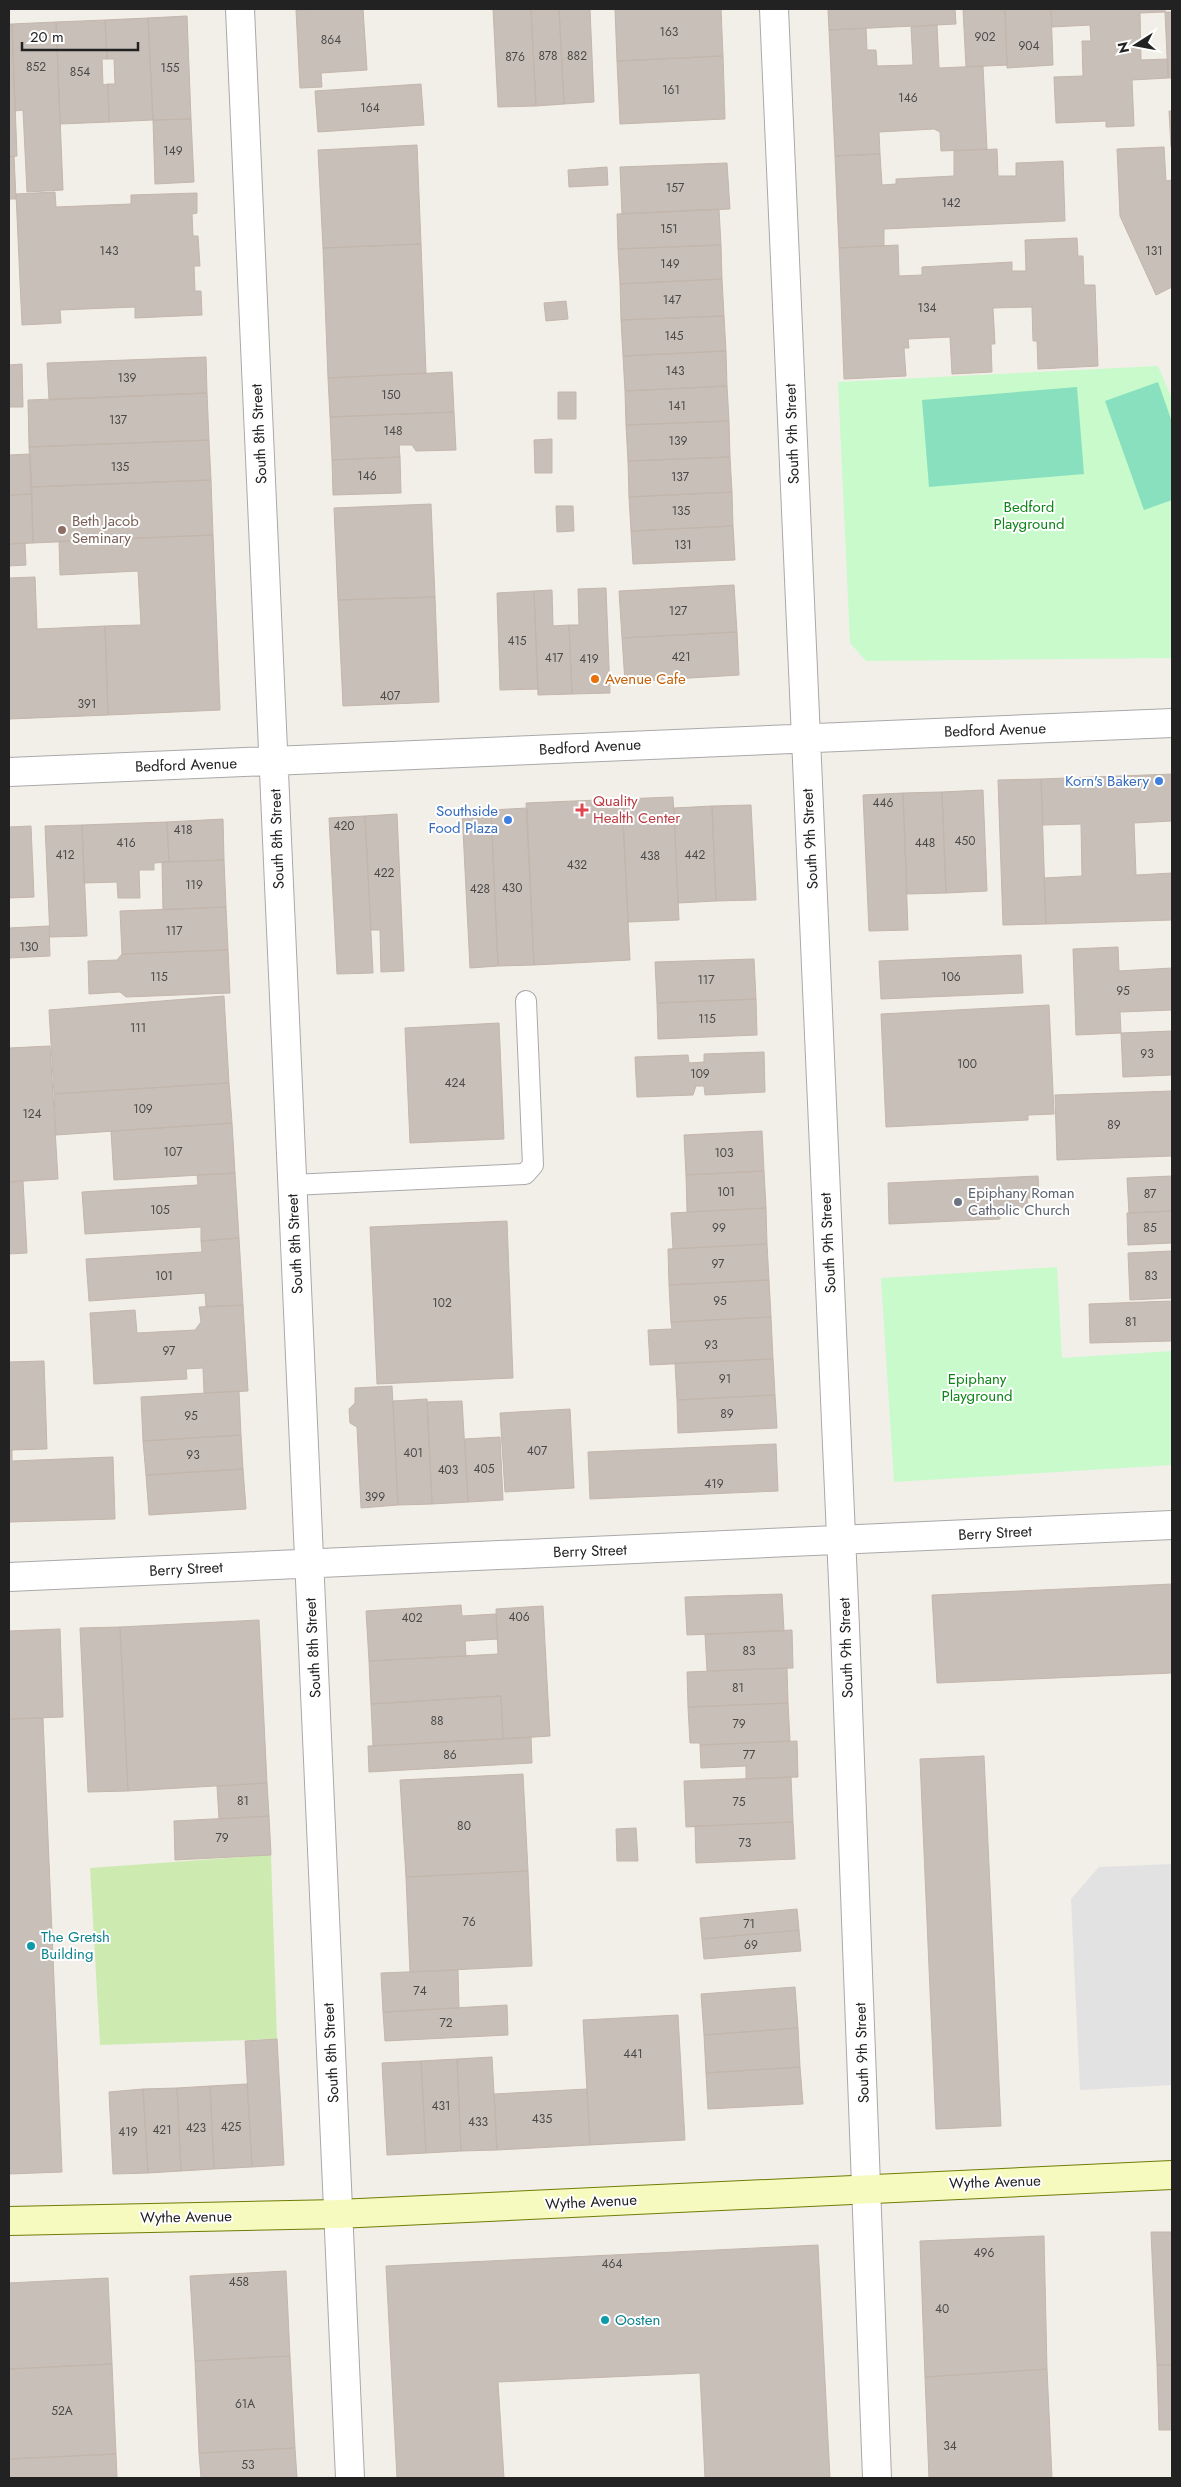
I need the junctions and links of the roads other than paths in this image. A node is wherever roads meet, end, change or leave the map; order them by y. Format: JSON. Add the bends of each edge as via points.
{"nodes":[{"id":1,"x":240,"y":9,"type":"edge"},
{"id":2,"x":774,"y":9,"type":"edge"},
{"id":3,"x":1172,"y":723,"type":"edge"},
{"id":4,"x":805,"y":737,"type":"junction"},
{"id":5,"x":274,"y":761,"type":"junction"},
{"id":6,"x":9,"y":772,"type":"edge"},
{"id":7,"x":526,"y":1001,"type":"dead end"},
{"id":8,"x":292,"y":1185,"type":"junction"},
{"id":9,"x":1172,"y":1525,"type":"edge"},
{"id":10,"x":842,"y":1540,"type":"junction"},
{"id":11,"x":309,"y":1563,"type":"junction"},
{"id":12,"x":9,"y":1577,"type":"edge"},
{"id":13,"x":1172,"y":2175,"type":"edge"},
{"id":14,"x":867,"y":2188,"type":"junction"},
{"id":15,"x":338,"y":2214,"type":"junction"},
{"id":16,"x":9,"y":2221,"type":"edge"},
{"id":17,"x":350,"y":2478,"type":"edge"},
{"id":18,"x":877,"y":2478,"type":"edge"}],
"edges":[{"from":1,"to":5,"type":"street","name":"South 8th Street"},
{"from":2,"to":4,"type":"street","name":"South 9th Street"},
{"from":3,"to":4,"type":"street","name":"Bedford Avenue"},
{"from":4,"to":5,"type":"street","name":"Bedford Avenue"},
{"from":4,"to":10,"type":"street","name":"South 9th Street"},
{"from":5,"to":6,"type":"street","name":"Bedford Avenue"},
{"from":5,"to":8,"type":"street","name":"South 8th Street"},
{"from":7,"to":8,"type":"lane","via":[[533,1165],[525,1174]]},
{"from":8,"to":11,"type":"street","name":"South 8th Street"},
{"from":9,"to":10,"type":"street","name":"Berry Street"},
{"from":10,"to":11,"type":"street","name":"Berry Street"},
{"from":10,"to":14,"type":"street","name":"South 9th Street"},
{"from":11,"to":12,"type":"street","name":"Berry Street"},
{"from":11,"to":15,"type":"street","name":"South 8th Street"},
{"from":13,"to":14,"type":"main road","name":"Wythe Avenue"},
{"from":14,"to":15,"type":"main road","name":"Wythe Avenue"},
{"from":14,"to":18,"type":"street","name":"South 9th Street"},
{"from":15,"to":16,"type":"main road","name":"Wythe Avenue"},
{"from":15,"to":17,"type":"street","name":"South 8th Street"}]}
